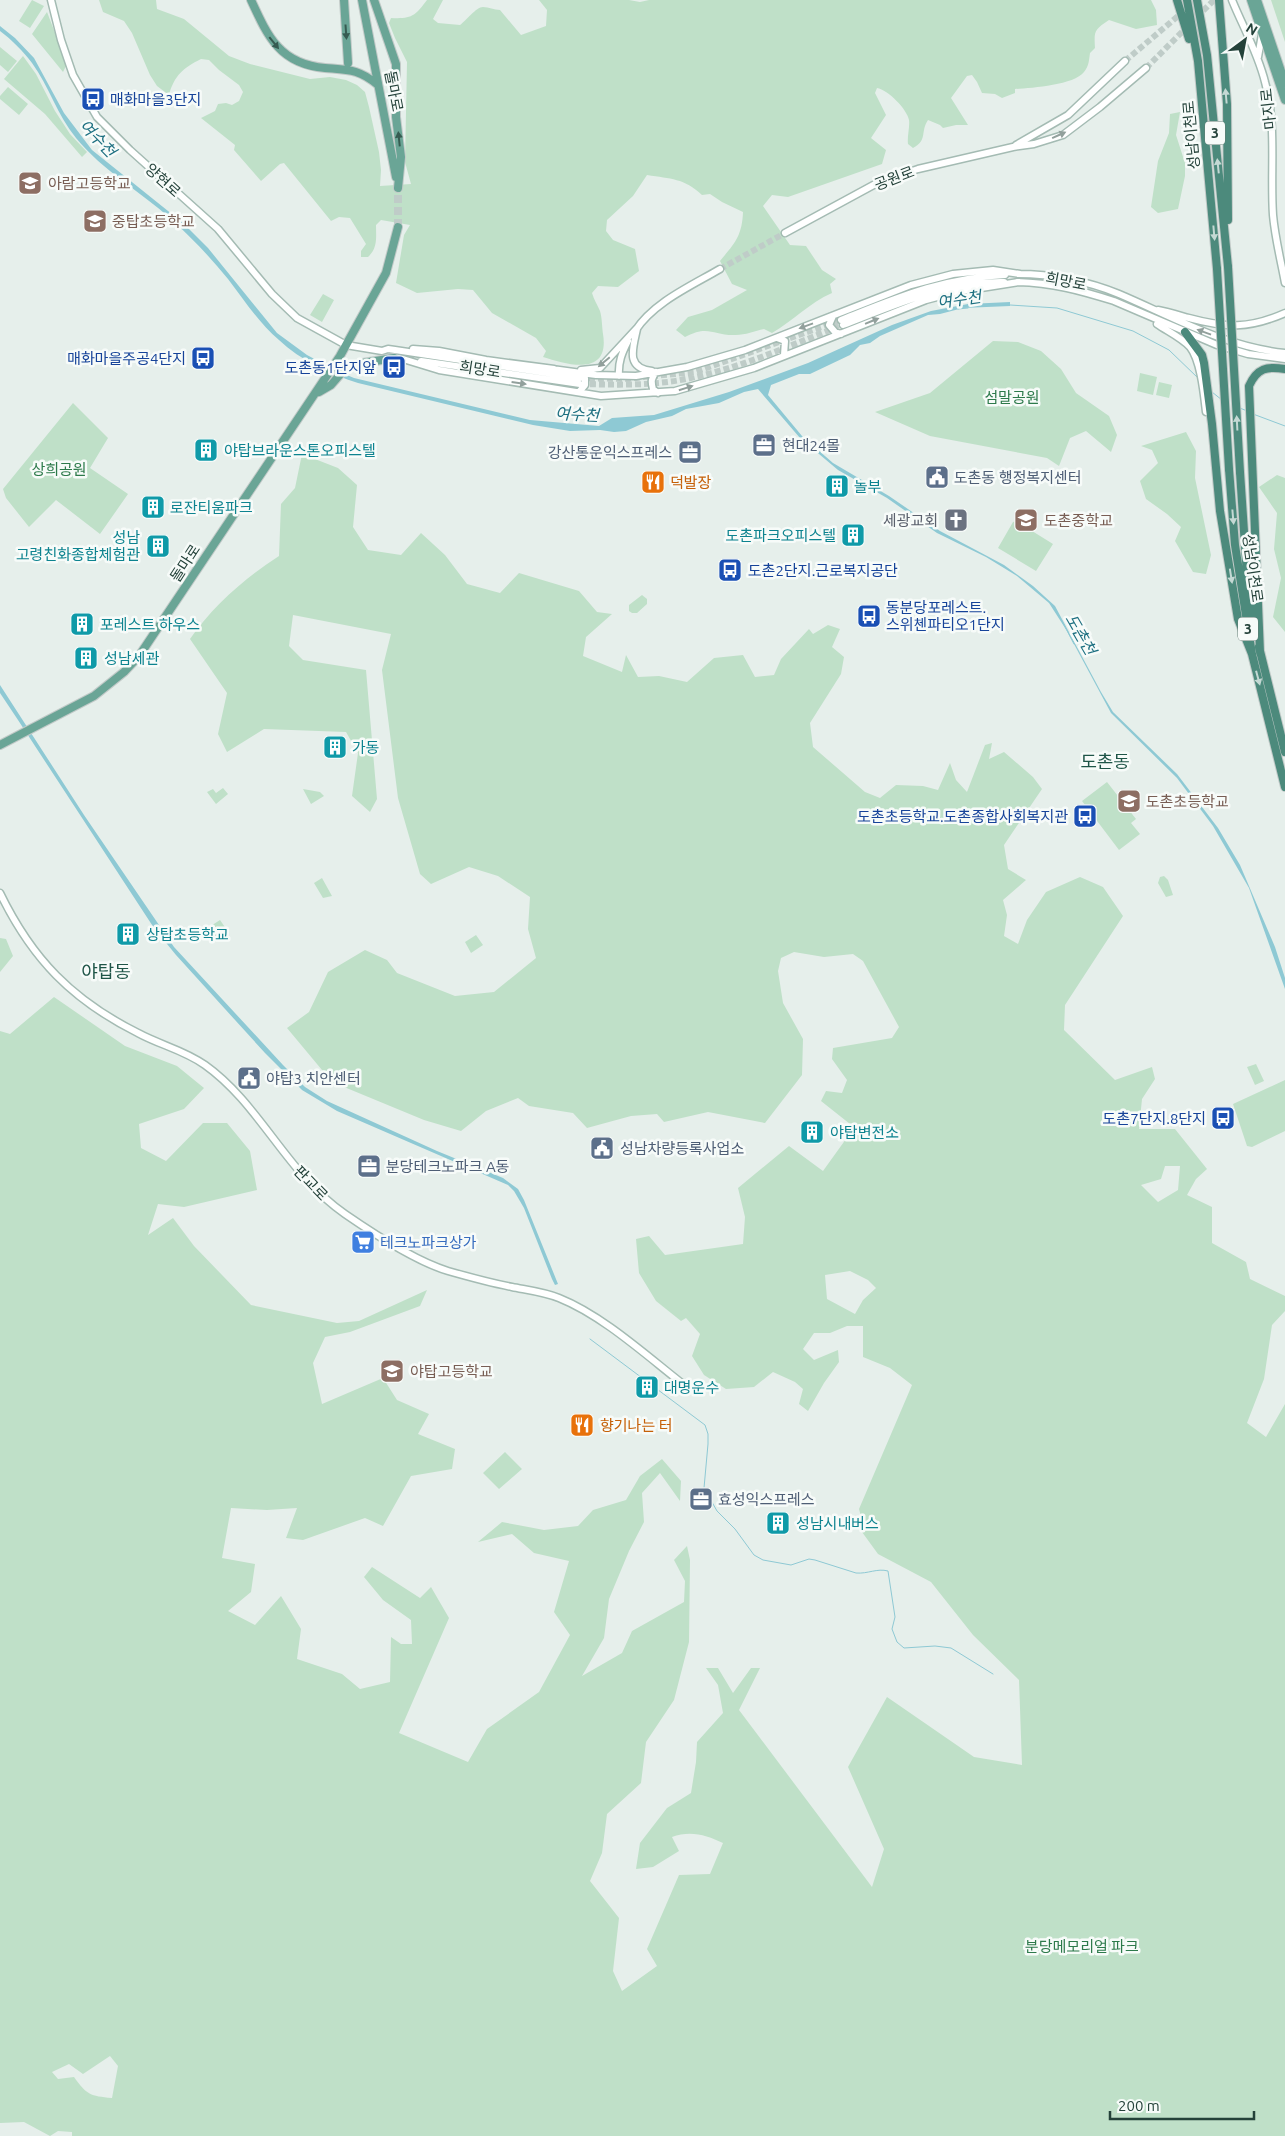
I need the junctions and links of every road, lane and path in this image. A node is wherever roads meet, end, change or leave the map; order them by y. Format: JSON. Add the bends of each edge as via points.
{"nodes":[{"id":1,"x":51,"y":0,"type":"edge"},
{"id":2,"x":251,"y":0,"type":"edge"},
{"id":3,"x":344,"y":0,"type":"edge"},
{"id":4,"x":362,"y":0,"type":"edge"},
{"id":5,"x":374,"y":0,"type":"edge"},
{"id":6,"x":1177,"y":0,"type":"edge"},
{"id":7,"x":1187,"y":0,"type":"edge"},
{"id":8,"x":1197,"y":0,"type":"edge"},
{"id":9,"x":1232,"y":0,"type":"edge"},
{"id":10,"x":1251,"y":0,"type":"edge"},
{"id":11,"x":1257,"y":0,"type":"edge"},
{"id":12,"x":1218,"y":3,"type":"edge"},
{"id":13,"x":1262,"y":32,"type":"junction"},
{"id":14,"x":1258,"y":58,"type":"junction"},
{"id":15,"x":1125,"y":61,"type":"tunnel mouth"},
{"id":16,"x":348,"y":63,"type":"dead end"},
{"id":17,"x":1146,"y":68,"type":"tunnel mouth"},
{"id":18,"x":1285,"y":83,"type":"edge"},
{"id":19,"x":378,"y":85,"type":"junction"},
{"id":20,"x":1285,"y":100,"type":"edge"},
{"id":21,"x":1203,"y":115,"type":"junction"},
{"id":22,"x":1013,"y":146,"type":"junction"},
{"id":23,"x":398,"y":227,"type":"tunnel mouth"},
{"id":24,"x":784,"y":233,"type":"tunnel mouth"},
{"id":25,"x":1228,"y":267,"type":"junction"},
{"id":26,"x":720,"y":269,"type":"tunnel mouth"},
{"id":27,"x":1020,"y":274,"type":"junction"},
{"id":28,"x":1019,"y":282,"type":"junction"},
{"id":29,"x":1285,"y":284,"type":"edge"},
{"id":30,"x":1150,"y":309,"type":"junction"},
{"id":31,"x":1285,"y":313,"type":"edge"},
{"id":32,"x":833,"y":316,"type":"junction"},
{"id":33,"x":1146,"y":316,"type":"junction"},
{"id":34,"x":638,"y":327,"type":"junction"},
{"id":35,"x":1185,"y":332,"type":"junction"},
{"id":36,"x":841,"y":334,"type":"junction"},
{"id":37,"x":775,"y":338,"type":"junction"},
{"id":38,"x":346,"y":345,"type":"junction"},
{"id":39,"x":1285,"y":353,"type":"edge"},
{"id":40,"x":395,"y":354,"type":"junction"},
{"id":41,"x":784,"y":355,"type":"junction"},
{"id":42,"x":403,"y":359,"type":"junction"},
{"id":43,"x":1285,"y":359,"type":"edge"},
{"id":44,"x":552,"y":368,"type":"junction"},
{"id":45,"x":1285,"y":368,"type":"edge"},
{"id":46,"x":666,"y":370,"type":"junction"},
{"id":47,"x":656,"y":372,"type":"junction"},
{"id":48,"x":620,"y":376,"type":"junction"},
{"id":49,"x":580,"y":378,"type":"junction"},
{"id":50,"x":579,"y":392,"type":"junction"},
{"id":51,"x":658,"y":393,"type":"junction"},
{"id":52,"x":315,"y":394,"type":"junction"},
{"id":53,"x":1206,"y":412,"type":"dead end"},
{"id":54,"x":1260,"y":652,"type":"junction"},
{"id":55,"x":1252,"y":654,"type":"junction"},
{"id":56,"x":0,"y":745,"type":"edge"},
{"id":57,"x":1285,"y":752,"type":"edge"},
{"id":58,"x":1285,"y":787,"type":"edge"},
{"id":59,"x":0,"y":893,"type":"edge"},
{"id":60,"x":688,"y":1388,"type":"dead end"}],
"edges":[{"from":1,"to":38,"type":"main road","name":"양현로","via":[[74,75],[97,117],[218,229],[272,294],[297,318]]},
{"from":2,"to":19,"type":"main road","one_way":true,"via":[[264,29],[286,56],[302,64],[355,71]]},
{"from":3,"to":16,"type":"main road","one_way":true},
{"from":4,"to":19,"type":"main road","name":"돌마로"},
{"from":19,"to":5,"type":"main road","name":"돌마로","one_way":true,"via":[[398,188],[396,64]]},
{"from":6,"to":21,"type":"highway","via":[[1188,32]]},
{"from":7,"to":21,"type":"highway","name":"성남이천로","number":"3"},
{"from":25,"to":8,"type":"highway","name":"성남이천로","number":"3","one_way":true,"via":[[1206,55]]},
{"from":9,"to":14,"type":"main road","name":"마지로"},
{"from":10,"to":13,"type":"main road"},
{"from":11,"to":18,"type":"main road"},
{"from":25,"to":12,"type":"highway","one_way":true,"via":[[1227,104]]},
{"from":13,"to":14,"type":"main road"},
{"from":13,"to":20,"type":"main road"},
{"from":14,"to":29,"type":"main road","name":"마지로","via":[[1271,117],[1274,216]]},
{"from":15,"to":22,"type":"main road","name":"공원로","via":[[1068,115]]},
{"from":22,"to":17,"type":"main road","name":"공원로","one_way":true,"via":[[1034,144],[1063,135]]},
{"from":21,"to":55,"type":"highway","name":"성남이천로","number":"3","one_way":true,"bridge":true,"via":[[1217,269],[1235,545]]},
{"from":22,"to":24,"type":"main road","name":"공원로","via":[[918,168],[879,182]]},
{"from":23,"to":38,"type":"main road","via":[[386,273]]},
{"from":54,"to":25,"type":"highway","name":"성남이천로","number":"3","one_way":true,"bridge":true,"via":[[1247,576]]},
{"from":26,"to":34,"type":"main road","via":[[668,300]]},
{"from":27,"to":28,"type":"main road","name":"희망로","via":[[943,283],[906,294],[842,322],[929,292],[976,282]]},
{"from":27,"to":30,"type":"main road","name":"희망로","via":[[1057,277],[1100,288]]},
{"from":27,"to":32,"type":"main road","via":[[993,270],[953,274],[911,285]]},
{"from":28,"to":33,"type":"main road","name":"희망로","via":[[1064,286],[1114,301]]},
{"from":36,"to":28,"type":"main road","one_way":true,"via":[[933,298]]},
{"from":30,"to":31,"type":"main road","via":[[1237,327]]},
{"from":39,"to":30,"type":"main road","name":"희망로","one_way":true,"via":[[1218,337]]},
{"from":32,"to":36,"type":"main road","via":[[829,324]]},
{"from":32,"to":37,"type":"main road","one_way":true},
{"from":33,"to":35,"type":"main road","name":"희망로"},
{"from":33,"to":53,"type":"main road","via":[[1189,346],[1204,390]]},
{"from":34,"to":44,"type":"main road","one_way":true,"via":[[600,368],[573,371]]},
{"from":34,"to":46,"type":"main road","via":[[632,356],[635,365],[650,371]]},
{"from":34,"to":48,"type":"main road","via":[[621,354]]},
{"from":35,"to":43,"type":"main road","name":"희망로","via":[[1248,354]]},
{"from":35,"to":55,"type":"highway","one_way":true,"via":[[1202,355],[1220,510],[1238,619]]},
{"from":36,"to":41,"type":"main road"},
{"from":37,"to":41,"type":"main road","via":[[785,341]]},
{"from":37,"to":46,"type":"main road","via":[[686,368]]},
{"from":38,"to":40,"type":"main road","name":"희망로","via":[[382,352],[387,356]]},
{"from":38,"to":52,"type":"main road","name":"돌마로"},
{"from":40,"to":42,"type":"main road","name":"희망로"},
{"from":40,"to":44,"type":"main road","via":[[439,351]]},
{"from":40,"to":49,"type":"main road","name":"희망로"},
{"from":40,"to":52,"type":"main road","via":[[344,370],[331,385]]},
{"from":51,"to":41,"type":"main road","one_way":true,"via":[[754,368]]},
{"from":42,"to":49,"type":"main road","name":"희망로"},
{"from":42,"to":50,"type":"main road","one_way":true,"via":[[439,370]]},
{"from":44,"to":49,"type":"main road"},
{"from":45,"to":54,"type":"highway","via":[[1260,370],[1249,386]]},
{"from":46,"to":47,"type":"main road"},
{"from":47,"to":48,"type":"main road"},
{"from":47,"to":51,"type":"main road","via":[[651,384]]},
{"from":48,"to":49,"type":"main road"},
{"from":49,"to":50,"type":"main road","via":[[584,378],[586,385]]},
{"from":50,"to":51,"type":"main road","via":[[601,396]]},
{"from":52,"to":56,"type":"main road","name":"돌마로","via":[[139,656],[94,696]]},
{"from":54,"to":57,"type":"highway","name":"성남이천로","number":"3"},
{"from":55,"to":58,"type":"highway","name":"성남이천로","number":"3","one_way":true},
{"from":59,"to":60,"type":"main road","name":"판교로","via":[[13,921],[64,984],[115,1022],[205,1065],[234,1092],[308,1183],[345,1214],[412,1255],[447,1271],[560,1299],[589,1314]]}]}
